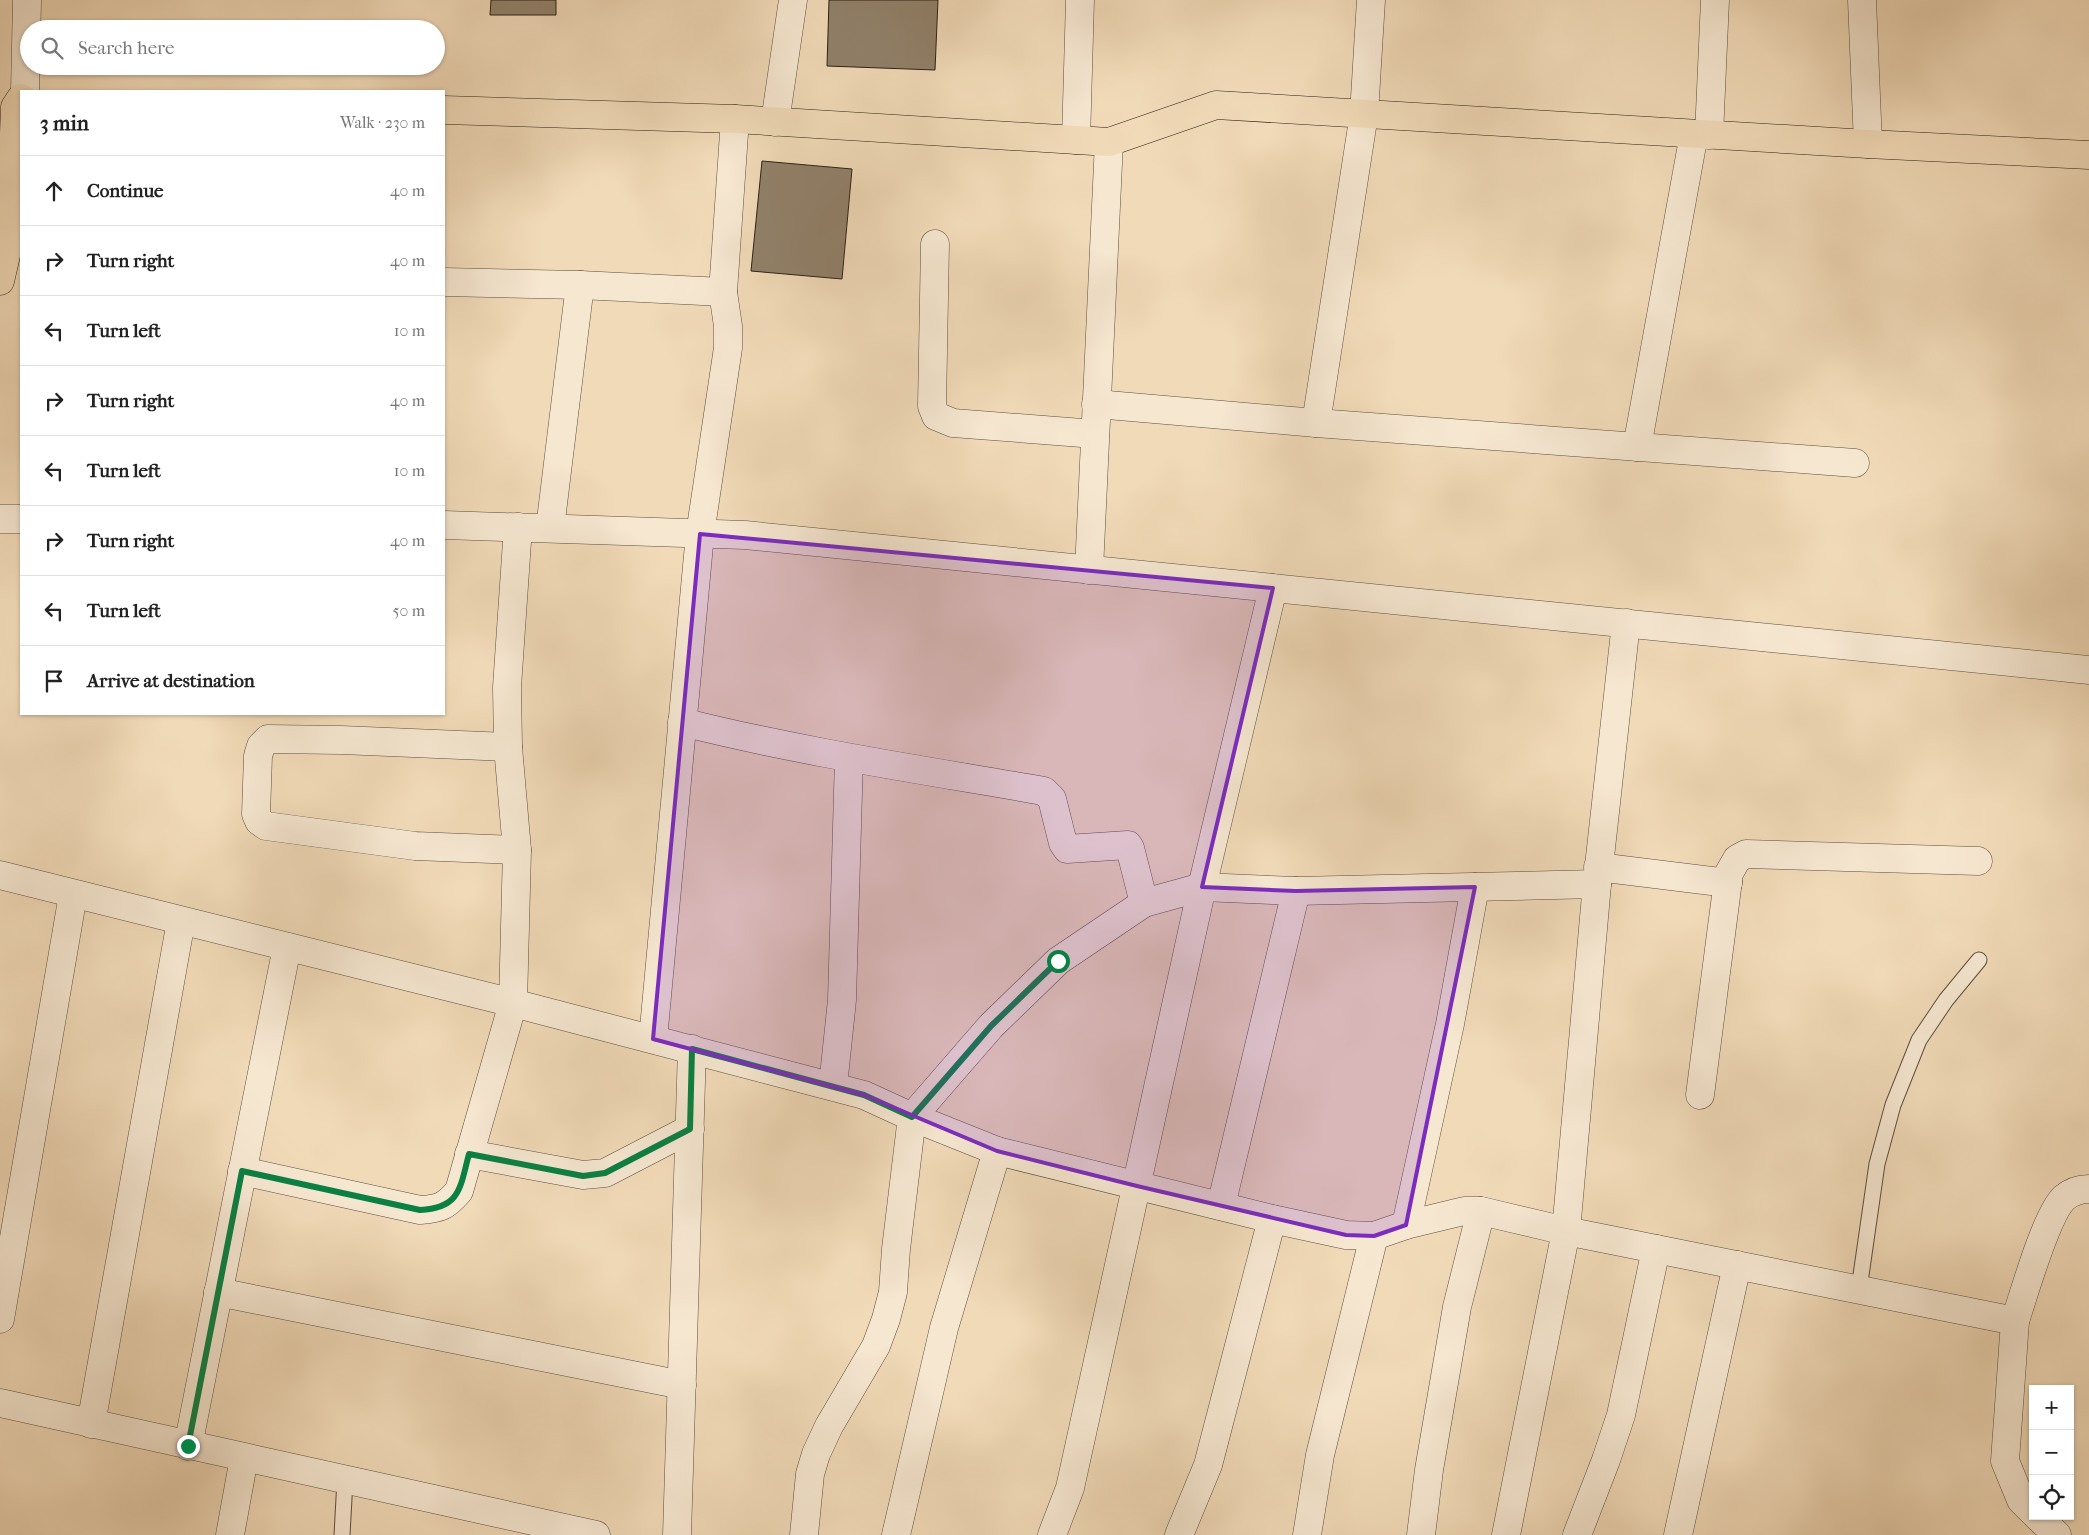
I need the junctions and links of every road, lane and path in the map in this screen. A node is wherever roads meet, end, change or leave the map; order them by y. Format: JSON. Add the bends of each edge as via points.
{"nodes":[{"id":1,"x":27,"y":0,"type":"edge"},
{"id":2,"x":794,"y":0,"type":"edge"},
{"id":3,"x":1080,"y":0,"type":"edge"},
{"id":4,"x":1371,"y":0,"type":"edge"},
{"id":5,"x":1715,"y":0,"type":"edge"},
{"id":6,"x":1862,"y":0,"type":"edge"},
{"id":7,"x":25,"y":20,"type":"edge"},
{"id":8,"x":20,"y":62,"type":"edge"},
{"id":9,"x":16,"y":97,"type":"edge"},
{"id":10,"x":445,"y":110,"type":"edge"},
{"id":11,"x":1364,"y":114,"type":"junction"},
{"id":12,"x":735,"y":119,"type":"junction"},
{"id":13,"x":775,"y":122,"type":"junction"},
{"id":14,"x":1702,"y":134,"type":"junction"},
{"id":15,"x":1076,"y":140,"type":"junction"},
{"id":16,"x":1109,"y":142,"type":"junction"},
{"id":17,"x":1868,"y":144,"type":"junction"},
{"id":18,"x":2089,"y":155,"type":"edge"},
{"id":19,"x":935,"y":244,"type":"dead end"},
{"id":20,"x":8,"y":274,"type":"edge"},
{"id":21,"x":445,"y":282,"type":"edge"},
{"id":22,"x":580,"y":286,"type":"junction"},
{"id":23,"x":723,"y":292,"type":"junction"},
{"id":24,"x":1096,"y":404,"type":"junction"},
{"id":25,"x":1316,"y":423,"type":"junction"},
{"id":26,"x":1095,"y":434,"type":"junction"},
{"id":27,"x":1637,"y":447,"type":"junction"},
{"id":28,"x":1855,"y":463,"type":"dead end"},
{"id":29,"x":0,"y":519,"type":"edge"},
{"id":30,"x":20,"y":520,"type":"edge"},
{"id":31,"x":445,"y":525,"type":"edge"},
{"id":32,"x":518,"y":527,"type":"junction"},
{"id":33,"x":550,"y":528,"type":"junction"},
{"id":34,"x":700,"y":534,"type":"junction"},
{"id":35,"x":1088,"y":570,"type":"junction"},
{"id":36,"x":1273,"y":588,"type":"junction"},
{"id":37,"x":1626,"y":623,"type":"junction"},
{"id":38,"x":2089,"y":670,"type":"edge"},
{"id":39,"x":682,"y":722,"type":"junction"},
{"id":40,"x":508,"y":747,"type":"junction"},
{"id":41,"x":849,"y":758,"type":"junction"},
{"id":42,"x":517,"y":850,"type":"junction"},
{"id":43,"x":1978,"y":861,"type":"dead end"},
{"id":44,"x":0,"y":875,"type":"edge"},
{"id":45,"x":1598,"y":876,"type":"junction"},
{"id":46,"x":1728,"y":883,"type":"junction"},
{"id":47,"x":1475,"y":887,"type":"junction"},
{"id":48,"x":1202,"y":888,"type":"junction"},
{"id":49,"x":1296,"y":891,"type":"junction"},
{"id":50,"x":73,"y":895,"type":"junction"},
{"id":51,"x":1144,"y":903,"type":"junction"},
{"id":52,"x":181,"y":921,"type":"junction"},
{"id":53,"x":287,"y":947,"type":"junction"},
{"id":54,"x":1979,"y":960,"type":"dead end"},
{"id":55,"x":514,"y":1002,"type":"junction"},
{"id":56,"x":653,"y":1039,"type":"junction"},
{"id":57,"x":692,"y":1049,"type":"junction"},
{"id":58,"x":833,"y":1086,"type":"junction"},
{"id":59,"x":1700,"y":1095,"type":"dead end"},
{"id":60,"x":912,"y":1117,"type":"junction"},
{"id":61,"x":690,"y":1129,"type":"junction"},
{"id":62,"x":997,"y":1151,"type":"junction"},
{"id":63,"x":469,"y":1154,"type":"junction"},
{"id":64,"x":242,"y":1171,"type":"junction"},
{"id":65,"x":1137,"y":1186,"type":"junction"},
{"id":66,"x":2089,"y":1189,"type":"edge"},
{"id":67,"x":1221,"y":1206,"type":"junction"},
{"id":68,"x":1481,"y":1211,"type":"junction"},
{"id":69,"x":1272,"y":1219,"type":"junction"},
{"id":70,"x":1406,"y":1225,"type":"junction"},
{"id":71,"x":1566,"y":1231,"type":"junction"},
{"id":72,"x":1374,"y":1236,"type":"junction"},
{"id":73,"x":1656,"y":1249,"type":"junction"},
{"id":74,"x":1737,"y":1265,"type":"junction"},
{"id":75,"x":1858,"y":1290,"type":"junction"},
{"id":76,"x":218,"y":1292,"type":"junction"},
{"id":77,"x":0,"y":1319,"type":"edge"},
{"id":78,"x":2015,"y":1321,"type":"junction"},
{"id":79,"x":682,"y":1384,"type":"junction"},
{"id":80,"x":0,"y":1403,"type":"edge"},
{"id":81,"x":91,"y":1424,"type":"junction"},
{"id":82,"x":188,"y":1446,"type":"junction"},
{"id":83,"x":244,"y":1458,"type":"junction"},
{"id":84,"x":345,"y":1480,"type":"junction"},
{"id":85,"x":2029,"y":1508,"type":"edge"},
{"id":86,"x":2042,"y":1520,"type":"edge"},
{"id":87,"x":230,"y":1535,"type":"edge"},
{"id":88,"x":342,"y":1535,"type":"edge"},
{"id":89,"x":596,"y":1535,"type":"edge"},
{"id":90,"x":677,"y":1535,"type":"edge"},
{"id":91,"x":804,"y":1535,"type":"edge"},
{"id":92,"x":896,"y":1535,"type":"edge"},
{"id":93,"x":1052,"y":1535,"type":"edge"},
{"id":94,"x":1179,"y":1535,"type":"edge"},
{"id":95,"x":1307,"y":1535,"type":"edge"},
{"id":96,"x":1420,"y":1535,"type":"edge"},
{"id":97,"x":1506,"y":1535,"type":"edge"},
{"id":98,"x":1577,"y":1535,"type":"edge"},
{"id":99,"x":1678,"y":1535,"type":"edge"},
{"id":100,"x":2057,"y":1535,"type":"edge"}],
"edges":[{"from":1,"to":7,"type":"street"},
{"from":2,"to":13,"type":"street"},
{"from":3,"to":15,"type":"street"},
{"from":4,"to":11,"type":"street"},
{"from":5,"to":14,"type":"street"},
{"from":6,"to":17,"type":"street"},
{"from":8,"to":9,"type":"street"},
{"from":9,"to":20,"type":"main road"},
{"from":10,"to":12,"type":"main road"},
{"from":11,"to":14,"type":"main road"},
{"from":11,"to":16,"type":"main road","via":[[1216,105]]},
{"from":11,"to":25,"type":"street"},
{"from":12,"to":13,"type":"main road"},
{"from":12,"to":23,"type":"street"},
{"from":13,"to":15,"type":"main road"},
{"from":14,"to":17,"type":"main road"},
{"from":14,"to":27,"type":"street"},
{"from":15,"to":16,"type":"main road"},
{"from":16,"to":24,"type":"street"},
{"from":17,"to":18,"type":"main road"},
{"from":19,"to":26,"type":"street","via":[[932,406],[936,416],[953,423]]},
{"from":21,"to":22,"type":"street"},
{"from":22,"to":23,"type":"street"},
{"from":22,"to":33,"type":"street"},
{"from":23,"to":34,"type":"street","via":[[728,348]]},
{"from":24,"to":25,"type":"street"},
{"from":24,"to":26,"type":"street"},
{"from":25,"to":27,"type":"street"},
{"from":26,"to":35,"type":"street"},
{"from":27,"to":28,"type":"street"},
{"from":29,"to":30,"type":"street"},
{"from":31,"to":32,"type":"street"},
{"from":32,"to":33,"type":"street"},
{"from":32,"to":40,"type":"street","via":[[507,687]]},
{"from":33,"to":34,"type":"street"},
{"from":34,"to":35,"type":"street","via":[[745,535]]},
{"from":34,"to":39,"type":"street"},
{"from":35,"to":36,"type":"street"},
{"from":36,"to":37,"type":"street"},
{"from":36,"to":48,"type":"street"},
{"from":37,"to":38,"type":"street"},
{"from":37,"to":45,"type":"street"},
{"from":39,"to":41,"type":"street"},
{"from":39,"to":56,"type":"street"},
{"from":40,"to":42,"type":"street"},
{"from":40,"to":42,"type":"street","via":[[268,739],[258,756],[256,814],[266,826],[415,846]]},
{"from":41,"to":51,"type":"street","via":[[1044,791],[1052,799],[1067,848],[1128,844]]},
{"from":41,"to":58,"type":"street","via":[[842,1000]]},
{"from":42,"to":55,"type":"street"},
{"from":43,"to":46,"type":"street","via":[[1746,854],[1736,859]]},
{"from":44,"to":50,"type":"street"},
{"from":45,"to":46,"type":"street"},
{"from":45,"to":47,"type":"street"},
{"from":45,"to":71,"type":"street"},
{"from":46,"to":59,"type":"street"},
{"from":47,"to":49,"type":"street"},
{"from":47,"to":70,"type":"street","via":[[1450,1024]]},
{"from":48,"to":49,"type":"street"},
{"from":48,"to":51,"type":"street"},
{"from":48,"to":65,"type":"street"},
{"from":49,"to":67,"type":"street"},
{"from":50,"to":52,"type":"street"},
{"from":50,"to":77,"type":"street"},
{"from":51,"to":60,"type":"street","via":[[1058,961],[991,1026]]},
{"from":52,"to":53,"type":"street"},
{"from":52,"to":81,"type":"street"},
{"from":53,"to":55,"type":"street"},
{"from":53,"to":64,"type":"street"},
{"from":54,"to":75,"type":"lane","via":[[1919,1040],[1892,1105],[1877,1164]]},
{"from":55,"to":56,"type":"street"},
{"from":55,"to":63,"type":"street"},
{"from":56,"to":57,"type":"street"},
{"from":57,"to":58,"type":"street"},
{"from":57,"to":61,"type":"street"},
{"from":58,"to":60,"type":"street","via":[[864,1095]]},
{"from":60,"to":62,"type":"street"},
{"from":60,"to":91,"type":"street","via":[[893,1292],[876,1346],[816,1454],[810,1474]]},
{"from":61,"to":63,"type":"street","via":[[605,1173],[583,1176]]},
{"from":61,"to":79,"type":"street"},
{"from":62,"to":65,"type":"street"},
{"from":62,"to":92,"type":"street","via":[[944,1328]]},
{"from":63,"to":64,"type":"street","via":[[459,1191],[437,1209],[420,1210]]},
{"from":64,"to":76,"type":"street"},
{"from":65,"to":67,"type":"street"},
{"from":65,"to":93,"type":"street","via":[[1070,1488]]},
{"from":66,"to":78,"type":"street","via":[[2081,1189],[2064,1198],[2052,1214]]},
{"from":67,"to":69,"type":"street"},
{"from":68,"to":70,"type":"street","via":[[1464,1211]]},
{"from":68,"to":71,"type":"street"},
{"from":68,"to":96,"type":"street","via":[[1457,1307]]},
{"from":69,"to":72,"type":"street","via":[[1346,1235]]},
{"from":69,"to":94,"type":"street","via":[[1208,1465]]},
{"from":70,"to":72,"type":"street"},
{"from":71,"to":73,"type":"street"},
{"from":71,"to":97,"type":"street"},
{"from":72,"to":95,"type":"street","via":[[1320,1455]]},
{"from":73,"to":74,"type":"street"},
{"from":73,"to":98,"type":"street","via":[[1621,1415]]},
{"from":74,"to":75,"type":"street"},
{"from":74,"to":99,"type":"street"},
{"from":75,"to":78,"type":"street"},
{"from":76,"to":79,"type":"street"},
{"from":76,"to":82,"type":"street"},
{"from":78,"to":85,"type":"street","via":[[2005,1461],[2021,1500]]},
{"from":79,"to":90,"type":"street"},
{"from":80,"to":81,"type":"street"},
{"from":81,"to":82,"type":"street"},
{"from":82,"to":83,"type":"street"},
{"from":83,"to":84,"type":"street"},
{"from":83,"to":87,"type":"street"},
{"from":84,"to":88,"type":"lane"},
{"from":84,"to":89,"type":"street"},
{"from":86,"to":100,"type":"street"}]}
